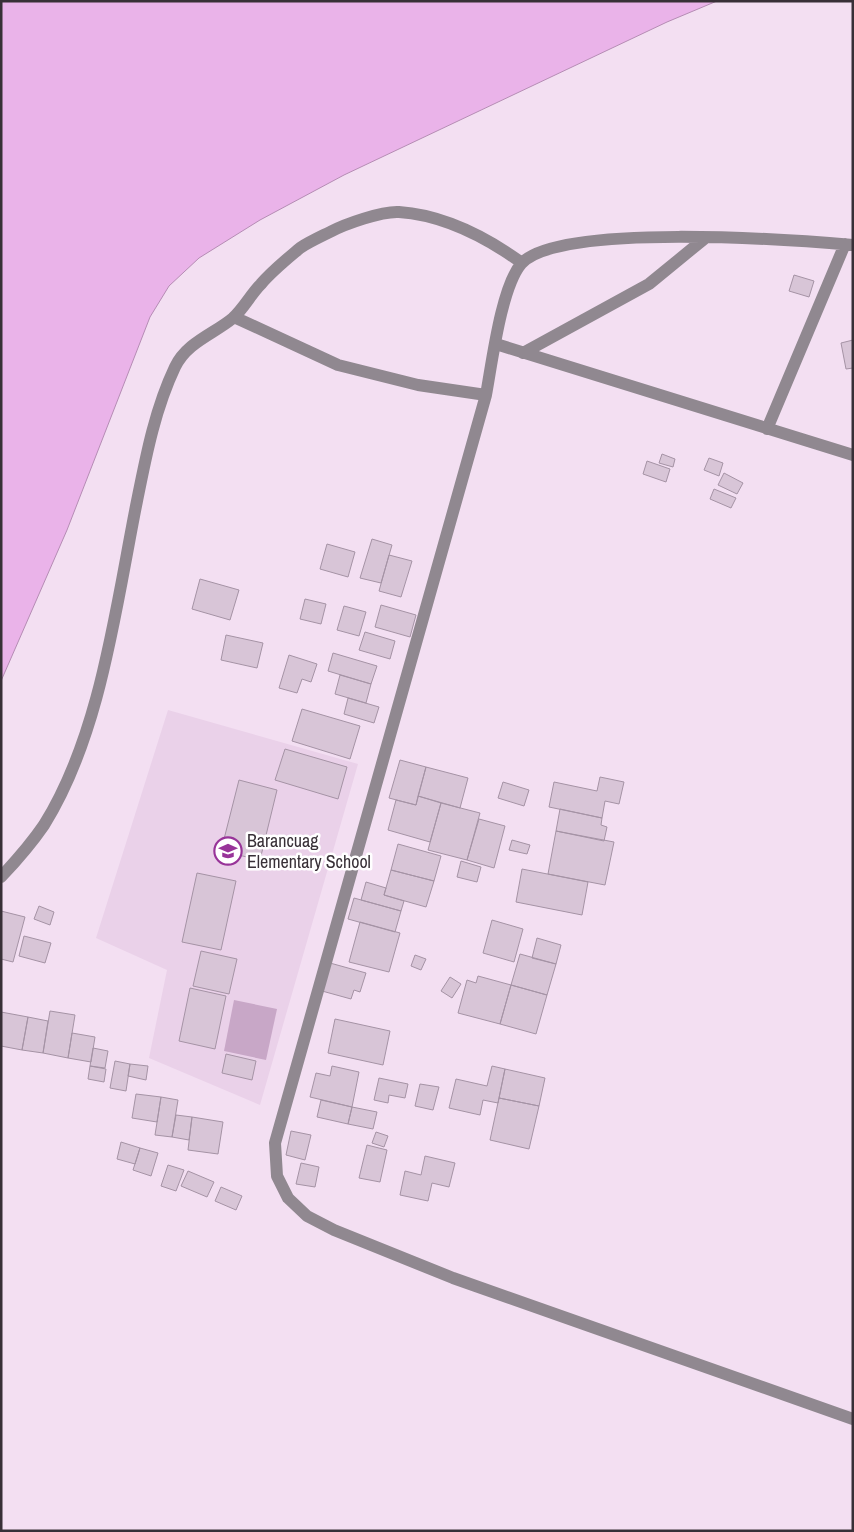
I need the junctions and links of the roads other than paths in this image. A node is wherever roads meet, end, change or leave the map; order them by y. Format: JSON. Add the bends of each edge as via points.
{"nodes":[{"id":1,"x":704,"y":239,"type":"junction"},
{"id":2,"x":849,"y":245,"type":"edge"},
{"id":3,"x":522,"y":263,"type":"junction"},
{"id":4,"x":234,"y":317,"type":"junction"},
{"id":5,"x":496,"y":344,"type":"junction"},
{"id":6,"x":523,"y":353,"type":"junction"},
{"id":7,"x":486,"y":395,"type":"junction"},
{"id":8,"x":767,"y":429,"type":"junction"},
{"id":9,"x":853,"y":455,"type":"edge"},
{"id":10,"x":1,"y":877,"type":"edge"},
{"id":11,"x":853,"y":1419,"type":"edge"}],
"edges":[{"from":1,"to":2,"type":"street"},
{"from":1,"to":3,"type":"street","via":[[625,237],[576,242]]},
{"from":1,"to":6,"type":"street","via":[[649,284]]},
{"from":2,"to":8,"type":"street"},
{"from":3,"to":4,"type":"street","via":[[466,229],[397,211],[347,224],[302,247],[262,282]]},
{"from":3,"to":5,"type":"street","via":[[509,288]]},
{"from":4,"to":7,"type":"street","via":[[338,366],[418,385]]},
{"from":4,"to":10,"type":"street","via":[[192,345],[176,364],[147,452],[101,677],[87,728],[45,823],[25,852]]},
{"from":5,"to":6,"type":"street"},
{"from":5,"to":7,"type":"street"},
{"from":6,"to":8,"type":"street"},
{"from":7,"to":11,"type":"street","via":[[275,1143],[277,1176],[288,1198],[307,1216],[334,1230],[453,1278]]},
{"from":8,"to":9,"type":"street"}]}
